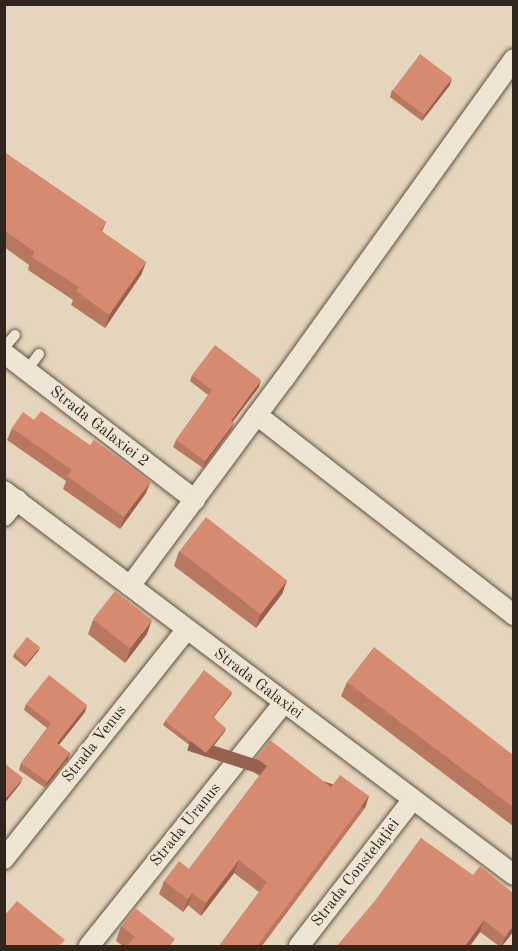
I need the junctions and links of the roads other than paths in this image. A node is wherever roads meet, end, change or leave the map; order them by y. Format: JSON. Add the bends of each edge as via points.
{"nodes":[{"id":1,"x":513,"y":59,"type":"edge"},
{"id":2,"x":15,"y":335,"type":"dead end"},
{"id":3,"x":4,"y":348,"type":"edge"},
{"id":4,"x":4,"y":353,"type":"edge"},
{"id":5,"x":39,"y":354,"type":"dead end"},
{"id":6,"x":27,"y":370,"type":"junction"},
{"id":7,"x":257,"y":415,"type":"junction"},
{"id":8,"x":11,"y":495,"type":"edge"},
{"id":9,"x":195,"y":500,"type":"junction"},
{"id":10,"x":4,"y":516,"type":"edge"},
{"id":11,"x":130,"y":586,"type":"junction"},
{"id":12,"x":513,"y":615,"type":"edge"},
{"id":13,"x":186,"y":630,"type":"junction"},
{"id":14,"x":283,"y":704,"type":"junction"},
{"id":15,"x":413,"y":800,"type":"junction"},
{"id":16,"x":4,"y":859,"type":"edge"},
{"id":17,"x":513,"y":875,"type":"edge"},
{"id":18,"x":89,"y":946,"type":"edge"},
{"id":19,"x":299,"y":946,"type":"edge"}],
"edges":[{"from":1,"to":7,"type":"street"},
{"from":2,"to":3,"type":"lane"},
{"from":4,"to":6,"type":"street","name":"Strada Galaxiei 2"},
{"from":5,"to":6,"type":"lane"},
{"from":6,"to":9,"type":"street","name":"Strada Galaxiei 2"},
{"from":7,"to":9,"type":"street"},
{"from":7,"to":12,"type":"street"},
{"from":8,"to":10,"type":"street"},
{"from":8,"to":11,"type":"street","name":"Strada Galaxiei"},
{"from":9,"to":11,"type":"street"},
{"from":11,"to":13,"type":"street","name":"Strada Galaxiei"},
{"from":13,"to":14,"type":"street","name":"Strada Galaxiei"},
{"from":13,"to":16,"type":"street","name":"Strada Venus"},
{"from":14,"to":15,"type":"street","name":"Strada Galaxiei"},
{"from":14,"to":18,"type":"street","name":"Strada Uranus"},
{"from":15,"to":17,"type":"street","name":"Strada Galaxiei"},
{"from":15,"to":19,"type":"street","name":"Strada Constelației"}]}
